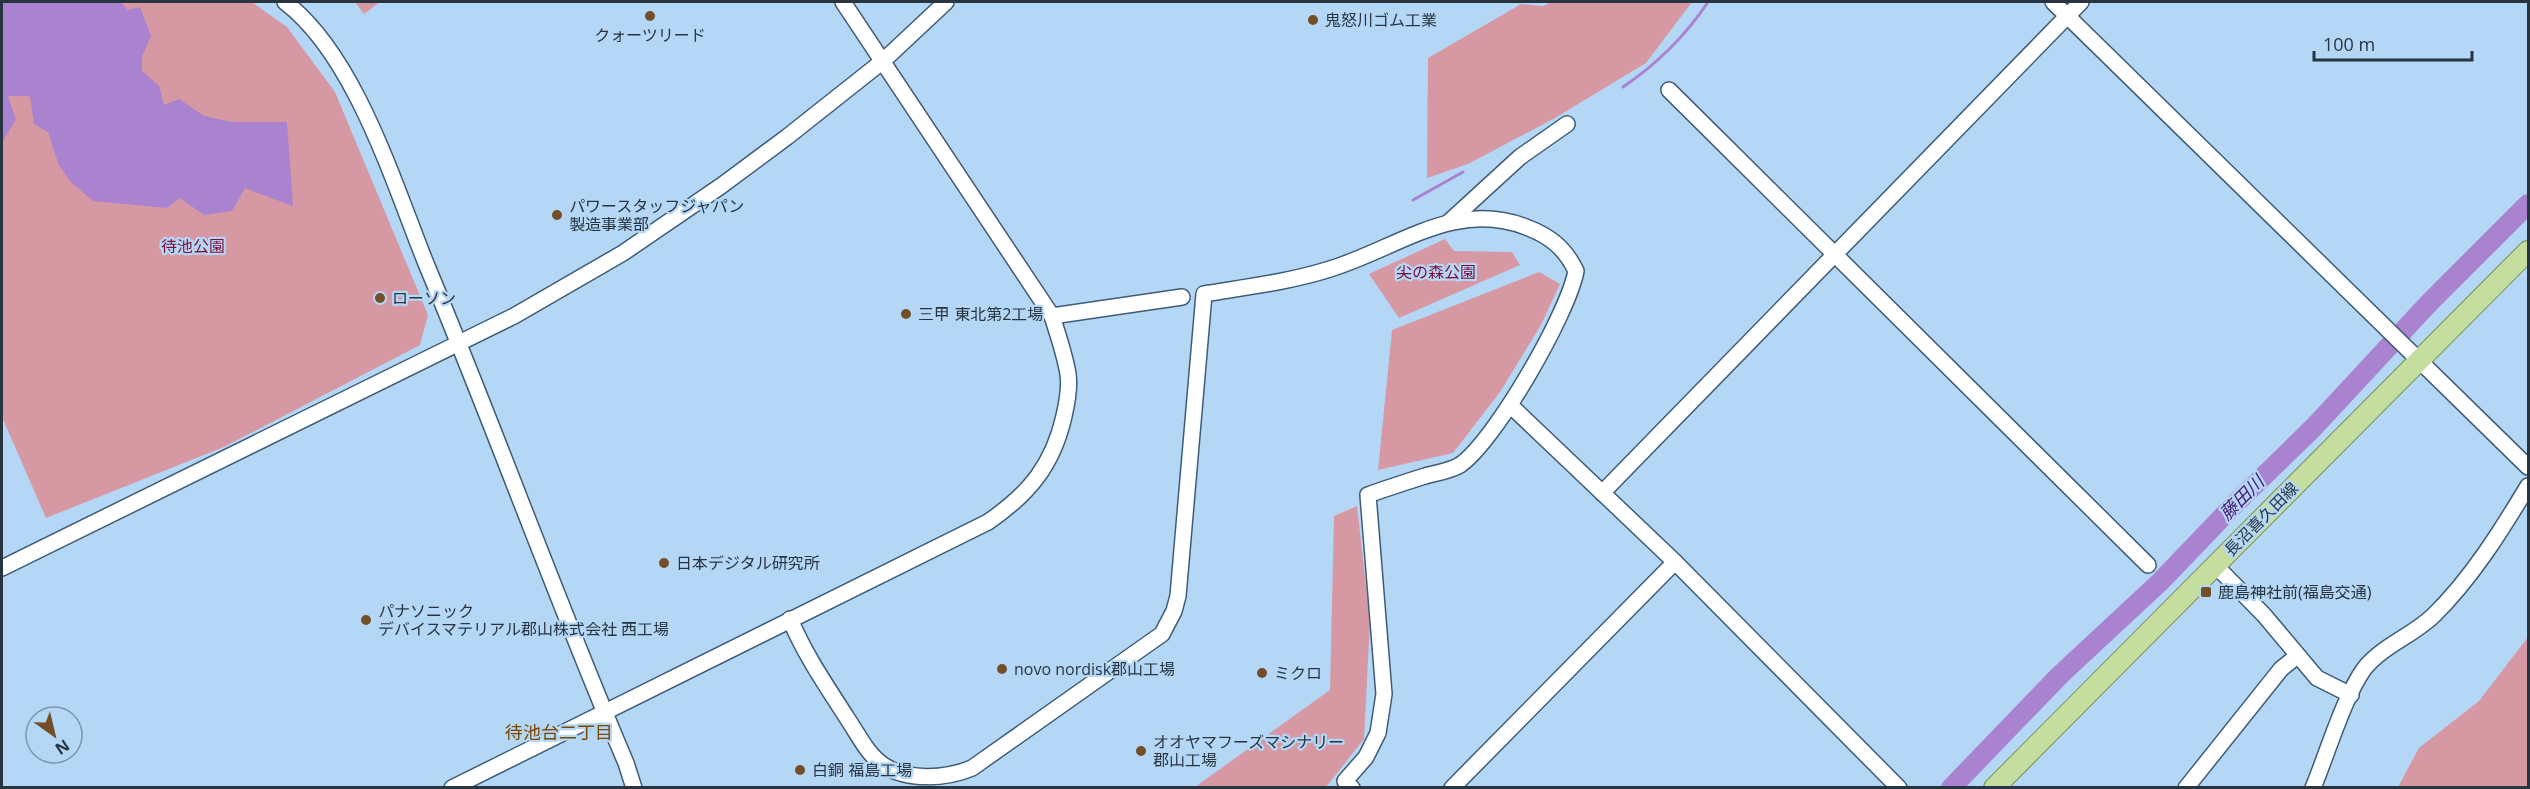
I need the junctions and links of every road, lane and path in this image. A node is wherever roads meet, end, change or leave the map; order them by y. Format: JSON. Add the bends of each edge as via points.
{"nodes":[{"id":1,"x":285,"y":2,"type":"edge"},
{"id":2,"x":843,"y":2,"type":"edge"},
{"id":3,"x":946,"y":2,"type":"edge"},
{"id":4,"x":2053,"y":2,"type":"edge"},
{"id":5,"x":2081,"y":2,"type":"edge"},
{"id":6,"x":2067,"y":16,"type":"junction"},
{"id":7,"x":883,"y":61,"type":"junction"},
{"id":8,"x":1670,"y":90,"type":"dead end"},
{"id":9,"x":1567,"y":124,"type":"dead end"},
{"id":10,"x":1446,"y":224,"type":"junction"},
{"id":11,"x":2529,"y":250,"type":"edge"},
{"id":12,"x":1833,"y":254,"type":"junction"},
{"id":13,"x":1182,"y":297,"type":"dead end"},
{"id":14,"x":1052,"y":316,"type":"junction"},
{"id":15,"x":460,"y":343,"type":"junction"},
{"id":16,"x":2416,"y":359,"type":"junction"},
{"id":17,"x":1510,"y":405,"type":"junction"},
{"id":18,"x":2529,"y":467,"type":"edge"},
{"id":19,"x":2529,"y":486,"type":"edge"},
{"id":20,"x":1602,"y":493,"type":"junction"},
{"id":21,"x":1675,"y":561,"type":"junction"},
{"id":22,"x":2148,"y":565,"type":"dead end"},
{"id":23,"x":2215,"y":565,"type":"junction"},
{"id":24,"x":2,"y":568,"type":"edge"},
{"id":25,"x":790,"y":619,"type":"junction"},
{"id":26,"x":2297,"y":656,"type":"junction"},
{"id":27,"x":2351,"y":695,"type":"junction"},
{"id":28,"x":605,"y":712,"type":"junction"},
{"id":29,"x":452,"y":788,"type":"edge"},
{"id":30,"x":633,"y":788,"type":"edge"},
{"id":31,"x":1352,"y":788,"type":"edge"},
{"id":32,"x":1452,"y":788,"type":"edge"},
{"id":33,"x":1899,"y":788,"type":"edge"},
{"id":34,"x":1994,"y":788,"type":"edge"},
{"id":35,"x":2186,"y":788,"type":"edge"},
{"id":36,"x":2313,"y":788,"type":"edge"}],
"edges":[{"from":1,"to":15,"type":"street","via":[[315,32],[349,79]]},
{"from":2,"to":7,"type":"street"},
{"from":3,"to":7,"type":"street"},
{"from":4,"to":6,"type":"street"},
{"from":5,"to":6,"type":"street"},
{"from":6,"to":12,"type":"street"},
{"from":6,"to":16,"type":"street"},
{"from":7,"to":14,"type":"street"},
{"from":7,"to":15,"type":"street","via":[[722,186],[623,253]]},
{"from":8,"to":12,"type":"street"},
{"from":9,"to":10,"type":"street","via":[[1520,157]]},
{"from":10,"to":17,"type":"street","via":[[1483,217],[1514,222],[1542,233],[1560,246],[1576,271],[1567,302]]},
{"from":10,"to":25,"type":"street","via":[[1332,269],[1204,294],[1174,611],[1162,634],[972,768],[939,776],[922,775],[898,772],[872,756],[804,652]]},
{"from":11,"to":16,"type":"main road","name":"長沼喜久田線"},
{"from":12,"to":20,"type":"street"},
{"from":12,"to":22,"type":"street"},
{"from":13,"to":14,"type":"street"},
{"from":14,"to":25,"type":"street","via":[[1069,377],[1067,405],[1050,458],[1034,483],[1013,505],[988,522]]},
{"from":15,"to":24,"type":"street"},
{"from":15,"to":28,"type":"street"},
{"from":16,"to":18,"type":"street"},
{"from":16,"to":23,"type":"main road","name":"長沼喜久田線"},
{"from":17,"to":20,"type":"street"},
{"from":17,"to":31,"type":"street","via":[[1474,454],[1457,467],[1368,495],[1384,694],[1377,733],[1366,757],[1345,781]]},
{"from":19,"to":27,"type":"street","via":[[2454,594],[2421,627],[2372,661]]},
{"from":20,"to":21,"type":"street"},
{"from":21,"to":32,"type":"street"},
{"from":21,"to":33,"type":"street"},
{"from":23,"to":26,"type":"street"},
{"from":23,"to":34,"type":"main road","name":"長沼喜久田線"},
{"from":25,"to":28,"type":"street"},
{"from":26,"to":27,"type":"street","via":[[2317,678]]},
{"from":26,"to":35,"type":"street","via":[[2280,669]]},
{"from":27,"to":36,"type":"street"},
{"from":28,"to":29,"type":"street"},
{"from":28,"to":30,"type":"street"}]}
